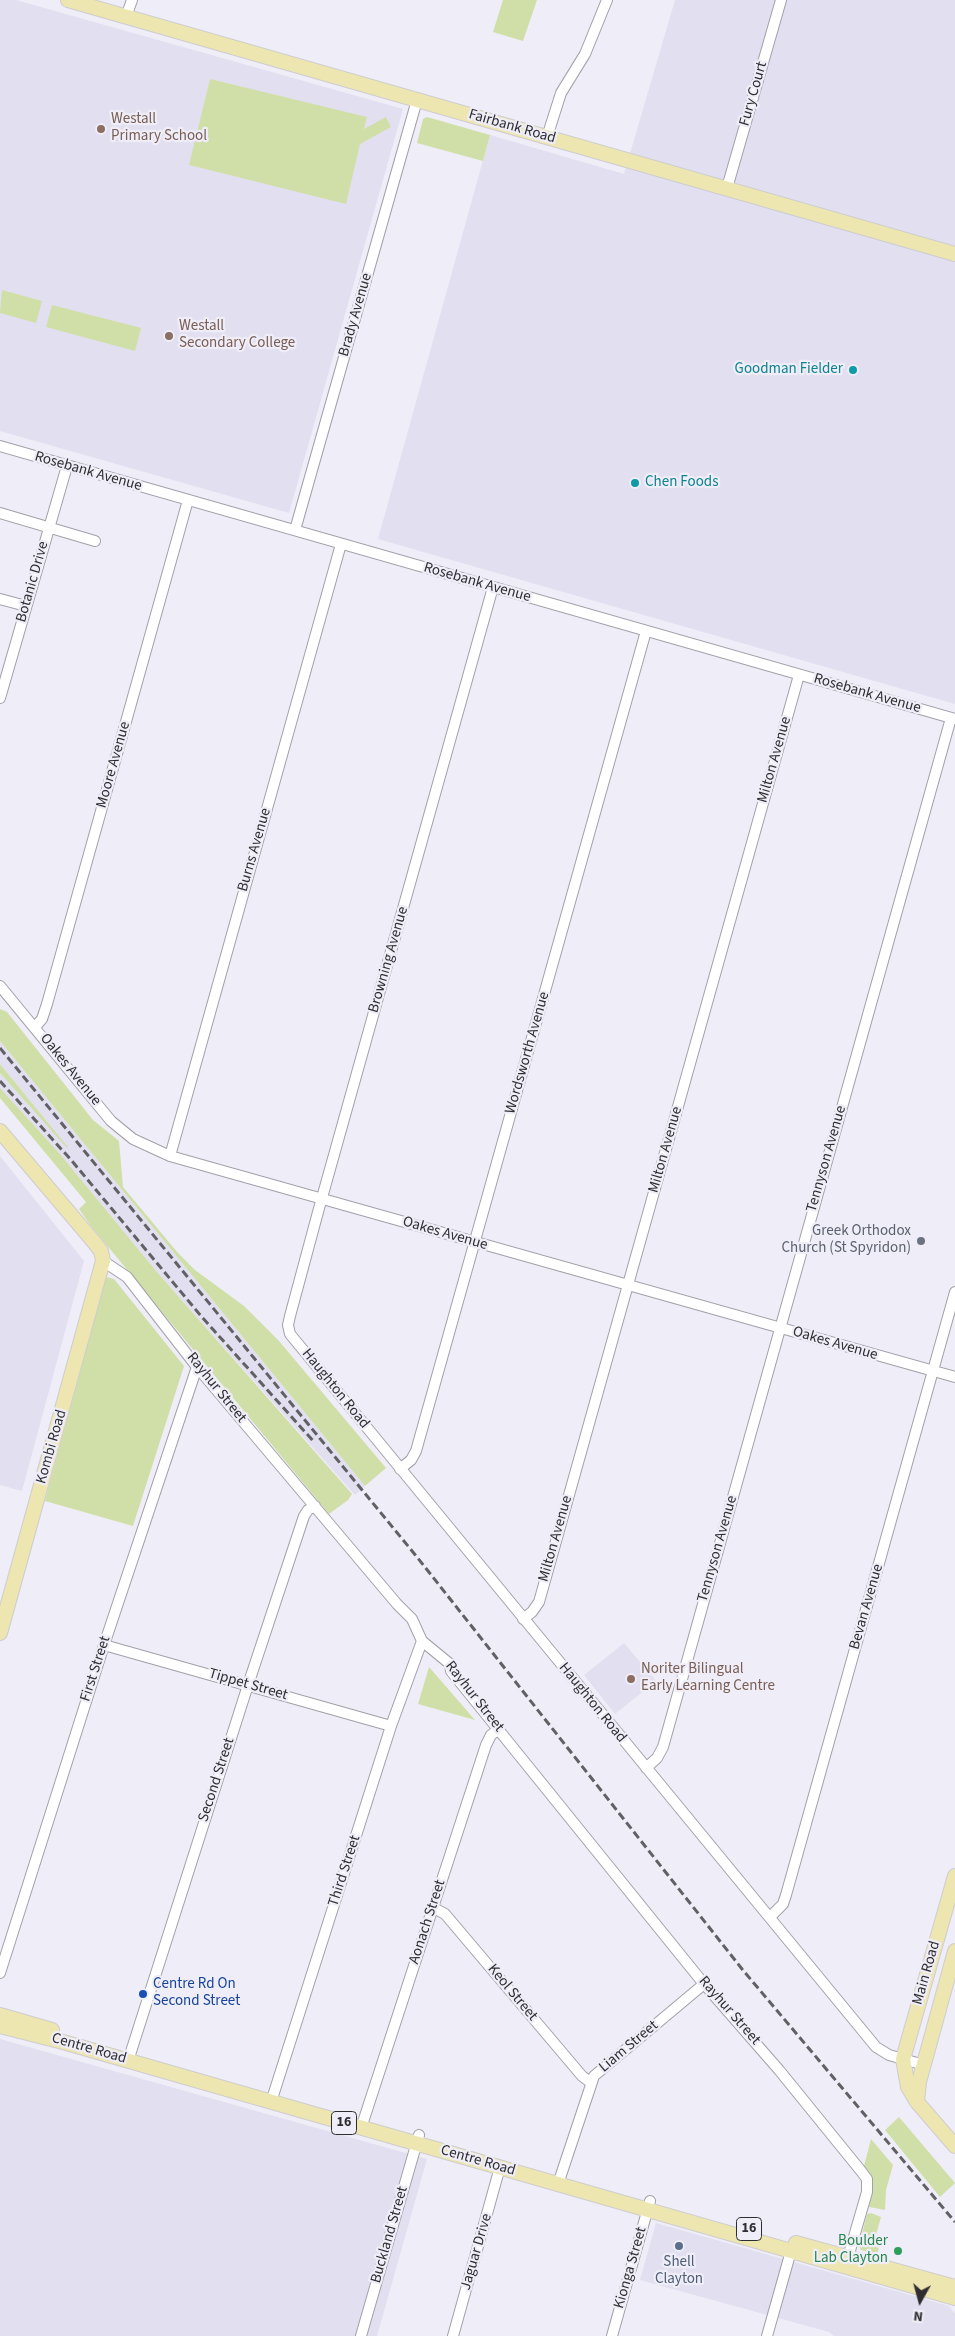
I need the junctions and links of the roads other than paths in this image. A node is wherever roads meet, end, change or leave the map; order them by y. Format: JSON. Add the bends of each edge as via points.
{"nodes":[{"id":1,"x":68,"y":0,"type":"edge"},
{"id":2,"x":132,"y":0,"type":"edge"},
{"id":3,"x":607,"y":0,"type":"edge"},
{"id":4,"x":781,"y":0,"type":"edge"},
{"id":5,"x":126,"y":17,"type":"junction"},
{"id":6,"x":417,"y":100,"type":"junction"},
{"id":7,"x":548,"y":137,"type":"junction"},
{"id":8,"x":728,"y":188,"type":"junction"},
{"id":9,"x":955,"y":254,"type":"edge"},
{"id":10,"x":0,"y":446,"type":"edge"},
{"id":11,"x":67,"y":466,"type":"junction"},
{"id":12,"x":188,"y":500,"type":"junction"},
{"id":13,"x":0,"y":513,"type":"edge"},
{"id":14,"x":49,"y":527,"type":"junction"},
{"id":15,"x":295,"y":530,"type":"junction"},
{"id":16,"x":95,"y":540,"type":"dead end"},
{"id":17,"x":341,"y":544,"type":"junction"},
{"id":18,"x":493,"y":587,"type":"junction"},
{"id":19,"x":0,"y":598,"type":"edge"},
{"id":20,"x":26,"y":606,"type":"junction"},
{"id":21,"x":646,"y":631,"type":"junction"},
{"id":22,"x":799,"y":675,"type":"junction"},
{"id":23,"x":0,"y":698,"type":"edge"},
{"id":24,"x":953,"y":719,"type":"edge"},
{"id":25,"x":0,"y":986,"type":"edge"},
{"id":26,"x":35,"y":1027,"type":"junction"},
{"id":27,"x":0,"y":1131,"type":"edge"},
{"id":28,"x":170,"y":1156,"type":"junction"},
{"id":29,"x":322,"y":1200,"type":"junction"},
{"id":30,"x":475,"y":1243,"type":"junction"},
{"id":31,"x":103,"y":1261,"type":"junction"},
{"id":32,"x":627,"y":1286,"type":"junction"},
{"id":33,"x":955,"y":1292,"type":"edge"},
{"id":34,"x":780,"y":1328,"type":"junction"},
{"id":35,"x":290,"y":1334,"type":"joint"},
{"id":36,"x":197,"y":1367,"type":"junction"},
{"id":37,"x":933,"y":1371,"type":"junction"},
{"id":38,"x":955,"y":1377,"type":"edge"},
{"id":39,"x":400,"y":1469,"type":"junction"},
{"id":40,"x":315,"y":1506,"type":"junction"},
{"id":41,"x":523,"y":1619,"type":"junction"},
{"id":42,"x":0,"y":1633,"type":"edge"},
{"id":43,"x":422,"y":1641,"type":"junction"},
{"id":44,"x":104,"y":1644,"type":"junction"},
{"id":45,"x":248,"y":1685,"type":"junction"},
{"id":46,"x":391,"y":1726,"type":"junction"},
{"id":47,"x":498,"y":1729,"type":"junction"},
{"id":48,"x":646,"y":1768,"type":"junction"},
{"id":49,"x":954,"y":1884,"type":"edge"},
{"id":50,"x":432,"y":1907,"type":"junction"},
{"id":51,"x":770,"y":1917,"type":"junction"},
{"id":52,"x":955,"y":1951,"type":"edge"},
{"id":53,"x":0,"y":1973,"type":"edge"},
{"id":54,"x":704,"y":1984,"type":"junction"},
{"id":55,"x":0,"y":2015,"type":"edge"},
{"id":56,"x":0,"y":2026,"type":"edge"},
{"id":57,"x":130,"y":2056,"type":"junction"},
{"id":58,"x":903,"y":2059,"type":"junction"},
{"id":59,"x":924,"y":2065,"type":"junction"},
{"id":60,"x":590,"y":2082,"type":"junction"},
{"id":61,"x":273,"y":2098,"type":"junction"},
{"id":62,"x":917,"y":2102,"type":"junction"},
{"id":63,"x":364,"y":2119,"type":"junction"},
{"id":64,"x":417,"y":2139,"type":"junction"},
{"id":65,"x":955,"y":2146,"type":"edge"},
{"id":66,"x":500,"y":2167,"type":"junction"},
{"id":67,"x":559,"y":2179,"type":"junction"},
{"id":68,"x":649,"y":2205,"type":"junction"},
{"id":69,"x":791,"y":2251,"type":"junction"},
{"id":70,"x":847,"y":2261,"type":"junction"},
{"id":71,"x":955,"y":2287,"type":"edge"},
{"id":72,"x":955,"y":2298,"type":"edge"},
{"id":73,"x":361,"y":2336,"type":"edge"},
{"id":74,"x":453,"y":2336,"type":"edge"},
{"id":75,"x":612,"y":2336,"type":"edge"},
{"id":76,"x":768,"y":2336,"type":"edge"}],
"edges":[{"from":1,"to":5,"type":"main road","name":"Fairbank Road"},
{"from":2,"to":5,"type":"street"},
{"from":3,"to":7,"type":"street","via":[[585,54],[560,93]]},
{"from":4,"to":8,"type":"street","name":"Fury Court"},
{"from":5,"to":6,"type":"main road","name":"Fairbank Road"},
{"from":6,"to":7,"type":"main road","name":"Fairbank Road"},
{"from":6,"to":15,"type":"street","name":"Brady Avenue"},
{"from":7,"to":8,"type":"main road","name":"Fairbank Road"},
{"from":8,"to":9,"type":"main road","name":"Fairbank Road"},
{"from":10,"to":11,"type":"street","name":"Rosebank Avenue"},
{"from":11,"to":12,"type":"street","name":"Rosebank Avenue"},
{"from":11,"to":14,"type":"street","name":"Botanic Drive"},
{"from":12,"to":15,"type":"street","name":"Rosebank Avenue"},
{"from":12,"to":26,"type":"street","name":"Moore Avenue","via":[[47,1004],[42,1019]]},
{"from":13,"to":14,"type":"street"},
{"from":14,"to":16,"type":"street"},
{"from":14,"to":20,"type":"street","name":"Botanic Drive"},
{"from":15,"to":17,"type":"street","name":"Rosebank Avenue"},
{"from":17,"to":18,"type":"street","name":"Rosebank Avenue"},
{"from":17,"to":28,"type":"street","name":"Burns Avenue"},
{"from":18,"to":21,"type":"street","name":"Rosebank Avenue"},
{"from":18,"to":29,"type":"street","name":"Browning Avenue"},
{"from":19,"to":20,"type":"street"},
{"from":20,"to":23,"type":"street","name":"Botanic Drive"},
{"from":21,"to":22,"type":"street","name":"Rosebank Avenue"},
{"from":21,"to":30,"type":"street","name":"Wordsworth Avenue"},
{"from":22,"to":24,"type":"street","name":"Rosebank Avenue"},
{"from":22,"to":32,"type":"street","name":"Milton Avenue"},
{"from":24,"to":34,"type":"street","name":"Tennyson Avenue"},
{"from":25,"to":26,"type":"street","name":"Oakes Avenue"},
{"from":26,"to":28,"type":"street","name":"Oakes Avenue","via":[[111,1121],[133,1139]]},
{"from":27,"to":31,"type":"main road","name":"Rayhur Street","via":[[94,1242]]},
{"from":28,"to":29,"type":"street","name":"Oakes Avenue"},
{"from":29,"to":30,"type":"street","name":"Oakes Avenue"},
{"from":29,"to":35,"type":"street","name":"Browning Avenue","via":[[290,1316]]},
{"from":30,"to":32,"type":"street","name":"Oakes Avenue"},
{"from":30,"to":39,"type":"street","name":"Wordsworth Avenue","via":[[416,1451]]},
{"from":31,"to":36,"type":"street","name":"Rayhur Street","via":[[127,1277]]},
{"from":31,"to":42,"type":"main road","name":"Kombi Road"},
{"from":32,"to":34,"type":"street","name":"Oakes Avenue"},
{"from":32,"to":41,"type":"street","name":"Milton Avenue","via":[[539,1602]]},
{"from":33,"to":37,"type":"street","name":"Bevan Avenue"},
{"from":34,"to":37,"type":"street","name":"Oakes Avenue"},
{"from":34,"to":48,"type":"street","name":"Tennyson Avenue","via":[[663,1747]]},
{"from":35,"to":39,"type":"street","name":"Haughton Road"},
{"from":36,"to":40,"type":"street","name":"Rayhur Street"},
{"from":36,"to":44,"type":"street","name":"First Street"},
{"from":37,"to":38,"type":"street","name":"Oakes Avenue"},
{"from":37,"to":51,"type":"street","name":"Bevan Avenue","via":[[786,1895],[783,1904]]},
{"from":39,"to":41,"type":"street","name":"Haughton Road"},
{"from":40,"to":43,"type":"street","name":"Rayhur Street","via":[[412,1620]]},
{"from":40,"to":45,"type":"street","name":"Second Street","via":[[304,1516]]},
{"from":41,"to":48,"type":"street","name":"Haughton Road"},
{"from":43,"to":46,"type":"street","name":"Third Street"},
{"from":43,"to":47,"type":"street","name":"Rayhur Street","via":[[450,1664],[451,1671]]},
{"from":44,"to":45,"type":"street","name":"Tippet Street"},
{"from":44,"to":53,"type":"street","name":"First Street"},
{"from":45,"to":46,"type":"street","name":"Tippet Street"},
{"from":45,"to":57,"type":"street","name":"Second Street"},
{"from":46,"to":61,"type":"street","name":"Third Street"},
{"from":47,"to":50,"type":"street","name":"Aonach Street","via":[[486,1745]]},
{"from":47,"to":54,"type":"street","name":"Rayhur Street"},
{"from":48,"to":51,"type":"street","name":"Haughton Road"},
{"from":49,"to":58,"type":"main road","name":"Main Road"},
{"from":50,"to":60,"type":"street","name":"Keol Street","via":[[445,1914]]},
{"from":50,"to":63,"type":"street","name":"Aonach Street"},
{"from":51,"to":58,"type":"street","name":"Haughton Road","via":[[876,2047]]},
{"from":52,"to":59,"type":"main road","name":"Main Road"},
{"from":54,"to":60,"type":"street","name":"Liam Street"},
{"from":54,"to":70,"type":"street","name":"Rayhur Street","via":[[867,2179],[867,2192]]},
{"from":55,"to":57,"type":"main road","name":"Centre Road","number":"16"},
{"from":56,"to":57,"type":"main road","name":"Centre Road","number":"16"},
{"from":57,"to":61,"type":"main road","name":"Centre Road","number":"16"},
{"from":58,"to":59,"type":"street","name":"Haughton Road"},
{"from":58,"to":62,"type":"main road","via":[[905,2080]]},
{"from":59,"to":62,"type":"main road","via":[[917,2088]]},
{"from":60,"to":67,"type":"street","name":"Liam Street"},
{"from":61,"to":63,"type":"main road","name":"Centre Road","number":"16"},
{"from":61,"to":64,"type":"main road","name":"Centre Road","number":"16"},
{"from":62,"to":65,"type":"main road"},
{"from":63,"to":64,"type":"main road","name":"Centre Road","number":"16"},
{"from":64,"to":66,"type":"main road","name":"Centre Road","number":"16"},
{"from":64,"to":67,"type":"main road","name":"Centre Road","number":"16"},
{"from":64,"to":73,"type":"street","name":"Buckland Street"},
{"from":66,"to":67,"type":"main road","name":"Centre Road","number":"16"},
{"from":66,"to":74,"type":"street","name":"Jaguar Drive"},
{"from":67,"to":68,"type":"main road","name":"Centre Road","number":"16"},
{"from":68,"to":69,"type":"main road","name":"Centre Road","number":"16"},
{"from":68,"to":70,"type":"main road","name":"Centre Road","number":"16"},
{"from":68,"to":75,"type":"street","name":"Kionga Street"},
{"from":69,"to":70,"type":"main road","name":"Centre Road","number":"16"},
{"from":69,"to":76,"type":"street"},
{"from":70,"to":71,"type":"main road","name":"Centre Road","number":"16"},
{"from":70,"to":72,"type":"main road","name":"Centre Road","number":"16"}]}
